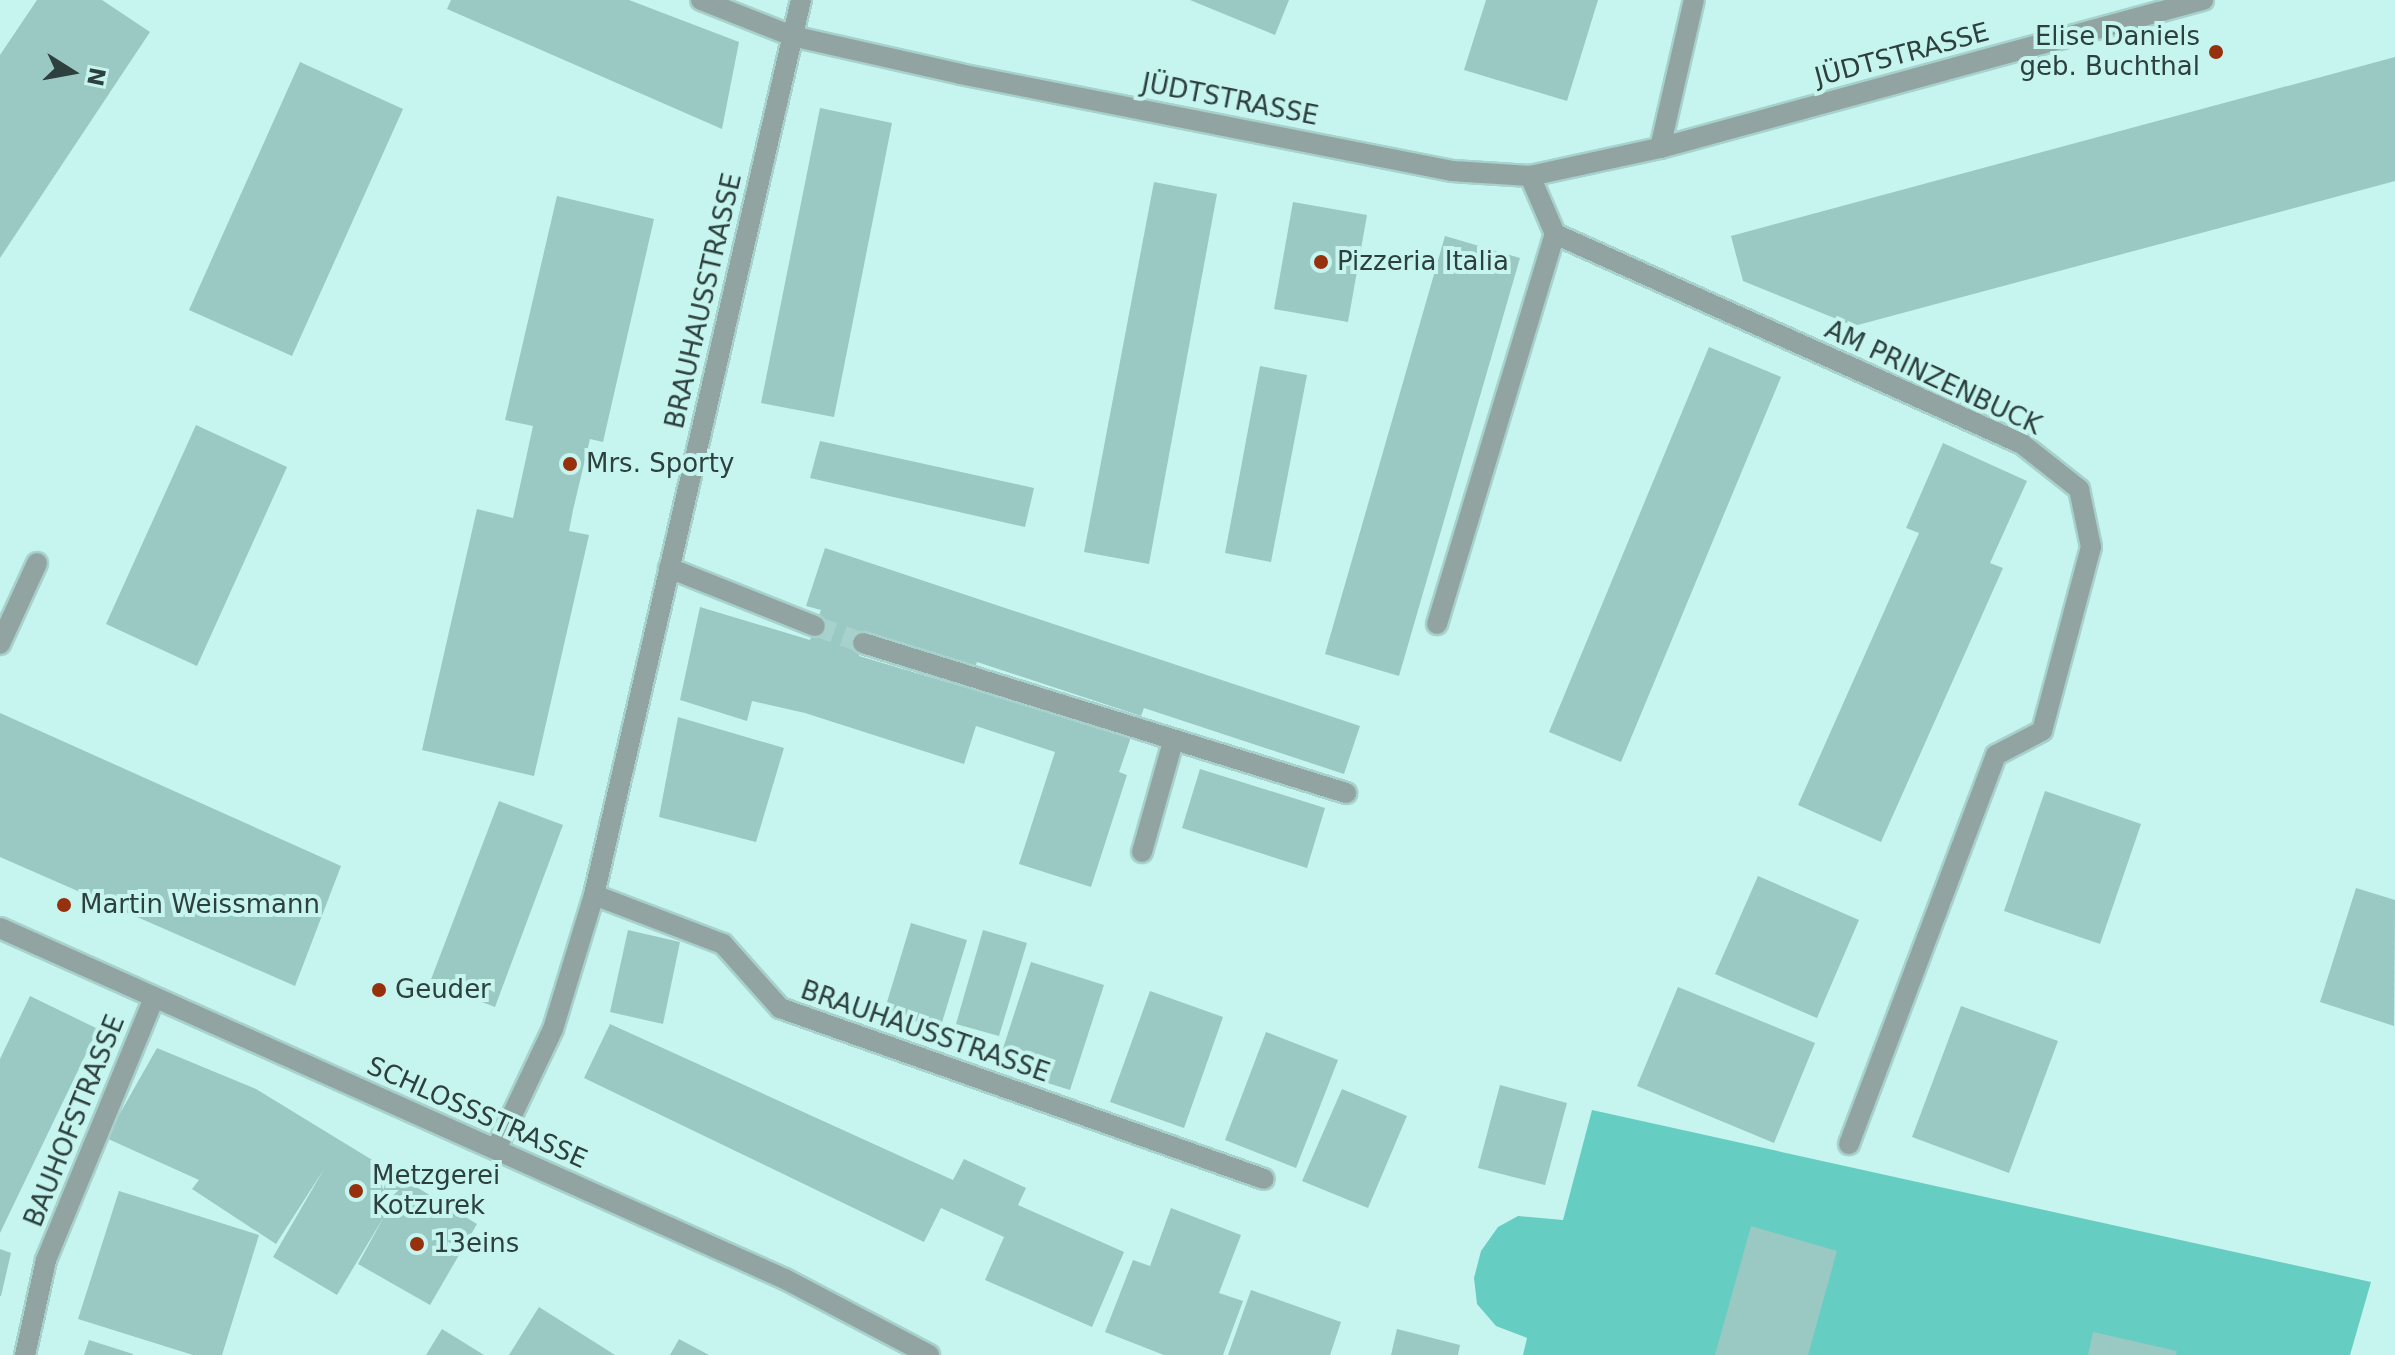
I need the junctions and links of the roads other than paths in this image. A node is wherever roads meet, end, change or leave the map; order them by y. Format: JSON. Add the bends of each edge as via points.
{"nodes":[{"id":1,"x":701,"y":0,"type":"edge"},
{"id":2,"x":801,"y":0,"type":"edge"},
{"id":3,"x":1694,"y":0,"type":"edge"},
{"id":4,"x":2203,"y":0,"type":"edge"},
{"id":5,"x":792,"y":36,"type":"junction"},
{"id":6,"x":1660,"y":148,"type":"junction"},
{"id":7,"x":1530,"y":176,"type":"junction"},
{"id":8,"x":1555,"y":234,"type":"junction"},
{"id":9,"x":37,"y":563,"type":"dead end"},
{"id":10,"x":669,"y":568,"type":"junction"},
{"id":11,"x":1437,"y":624,"type":"dead end"},
{"id":12,"x":815,"y":626,"type":"tunnel mouth"},
{"id":13,"x":863,"y":643,"type":"tunnel mouth"},
{"id":14,"x":0,"y":644,"type":"edge"},
{"id":15,"x":1173,"y":742,"type":"junction"},
{"id":16,"x":1346,"y":793,"type":"dead end"},
{"id":17,"x":1142,"y":852,"type":"dead end"},
{"id":18,"x":594,"y":895,"type":"junction"},
{"id":19,"x":0,"y":928,"type":"edge"},
{"id":20,"x":153,"y":1000,"type":"junction"},
{"id":21,"x":1849,"y":1144,"type":"dead end"},
{"id":22,"x":496,"y":1149,"type":"junction"},
{"id":23,"x":1264,"y":1179,"type":"dead end"},
{"id":24,"x":25,"y":1355,"type":"edge"},
{"id":25,"x":929,"y":1355,"type":"edge"}],
"edges":[{"from":1,"to":5,"type":"street","name":"JÜDTSTRASSE"},
{"from":2,"to":5,"type":"street","name":"BRAUHAUSSTRASSE"},
{"from":3,"to":6,"type":"street"},
{"from":4,"to":6,"type":"street","name":"JÜDTSTRASSE"},
{"from":5,"to":7,"type":"street","name":"JÜDTSTRASSE","via":[[1452,171]]},
{"from":5,"to":10,"type":"street","name":"BRAUHAUSSTRASSE"},
{"from":6,"to":7,"type":"street","name":"JÜDTSTRASSE"},
{"from":7,"to":8,"type":"street"},
{"from":8,"to":11,"type":"street"},
{"from":8,"to":21,"type":"street","name":"AM PRINZENBUCK","via":[[2022,444],[2079,489],[2091,547],[2042,731],[1996,755]]},
{"from":9,"to":14,"type":"street"},
{"from":10,"to":12,"type":"street"},
{"from":10,"to":18,"type":"street","name":"BRAUHAUSSTRASSE"},
{"from":13,"to":15,"type":"street"},
{"from":15,"to":16,"type":"street"},
{"from":15,"to":17,"type":"street"},
{"from":18,"to":22,"type":"street","name":"BRAUHAUSSTRASSE","via":[[553,1029]]},
{"from":18,"to":23,"type":"street","name":"BRAUHAUSSTRASSE","via":[[723,944],[780,1008]]},
{"from":19,"to":20,"type":"street","name":"SCHLOSSSTRASSE"},
{"from":20,"to":22,"type":"street","name":"SCHLOSSSTRASSE"},
{"from":20,"to":24,"type":"street","name":"BAUHOFSTRASSE","via":[[46,1260]]},
{"from":22,"to":25,"type":"street","name":"SCHLOSSSTRASSE","via":[[785,1279]]}]}
